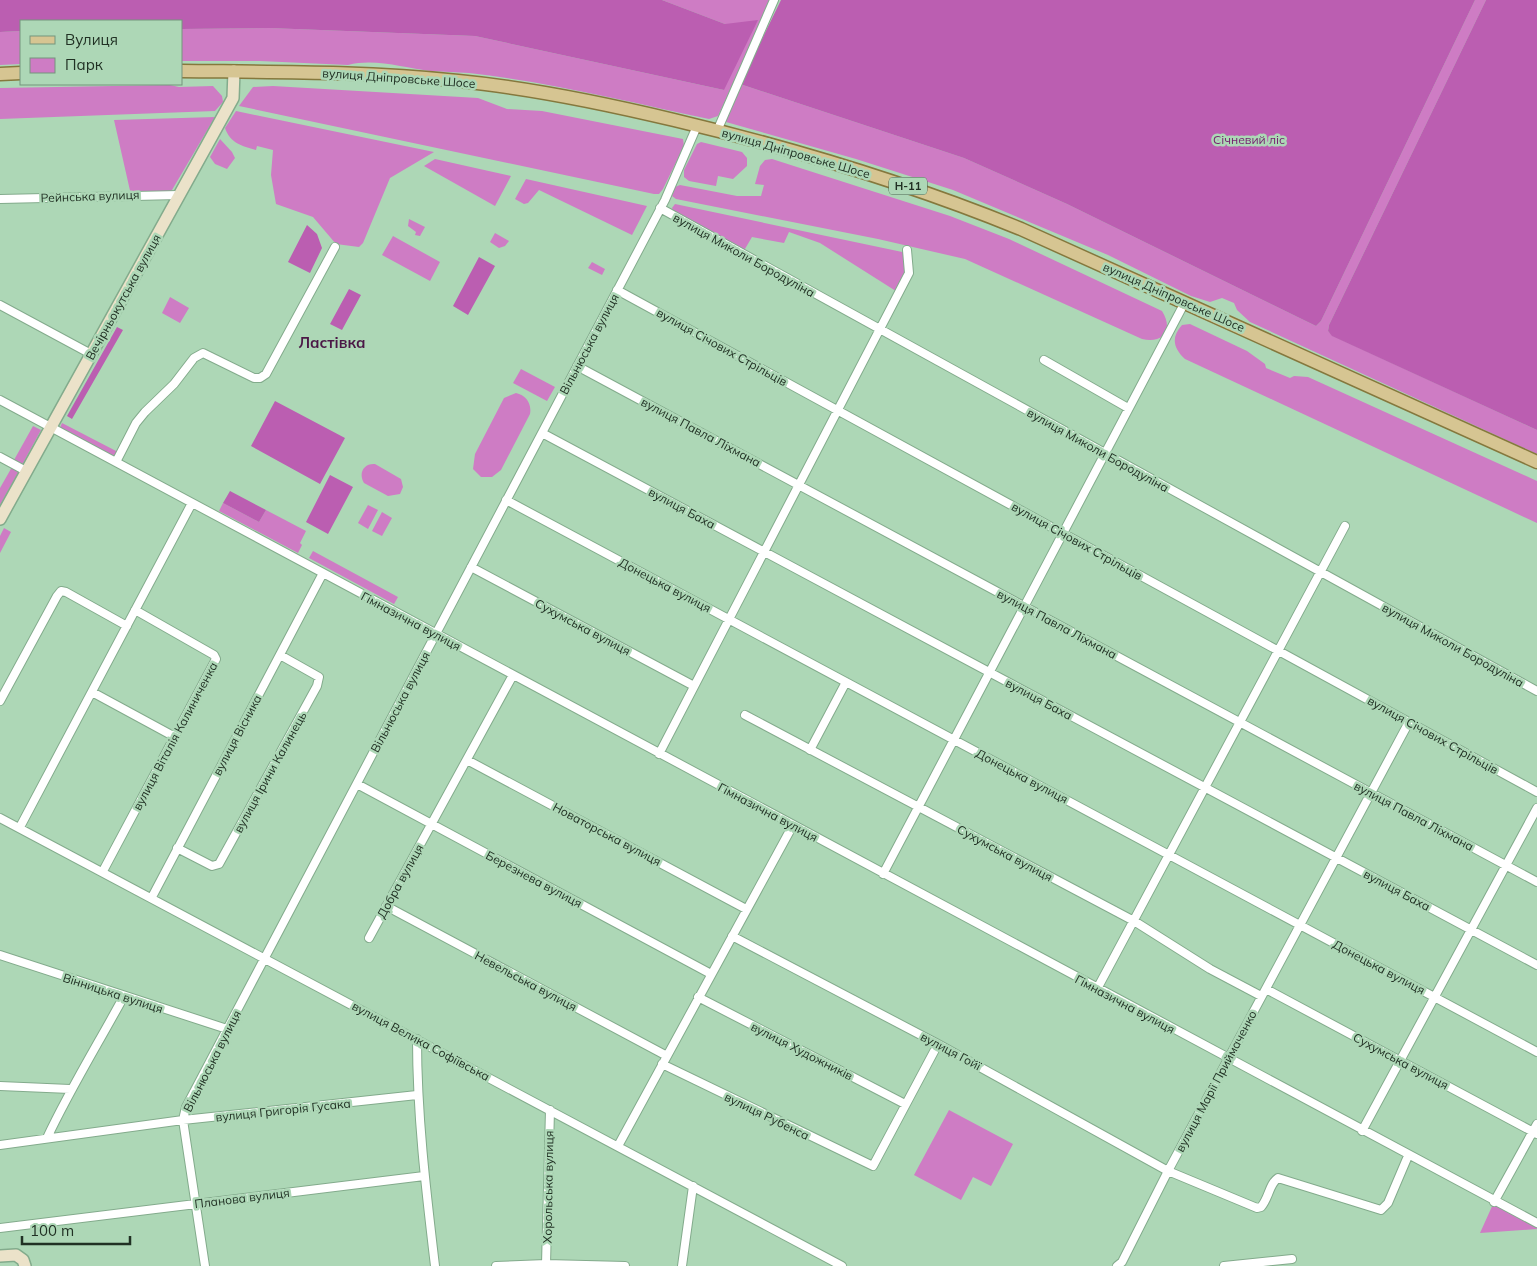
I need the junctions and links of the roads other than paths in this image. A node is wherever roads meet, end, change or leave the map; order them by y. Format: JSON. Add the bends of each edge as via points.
{"nodes":[{"id":1,"x":774,"y":0,"type":"edge"},
{"id":2,"x":182,"y":71,"type":"edge"},
{"id":3,"x":234,"y":72,"type":"junction"},
{"id":4,"x":20,"y":73,"type":"edge"},
{"id":5,"x":0,"y":74,"type":"edge"},
{"id":6,"x":697,"y":126,"type":"junction"},
{"id":7,"x":717,"y":130,"type":"junction"},
{"id":8,"x":179,"y":195,"type":"junction"},
{"id":9,"x":0,"y":199,"type":"edge"},
{"id":10,"x":660,"y":208,"type":"junction"},
{"id":11,"x":335,"y":247,"type":"dead end"},
{"id":12,"x":907,"y":250,"type":"dead end"},
{"id":13,"x":617,"y":290,"type":"junction"},
{"id":14,"x":1184,"y":302,"type":"junction"},
{"id":15,"x":0,"y":305,"type":"edge"},
{"id":16,"x":880,"y":330,"type":"junction"},
{"id":17,"x":91,"y":354,"type":"junction"},
{"id":18,"x":1044,"y":360,"type":"dead end"},
{"id":19,"x":577,"y":366,"type":"junction"},
{"id":20,"x":0,"y":400,"type":"edge"},
{"id":21,"x":1128,"y":408,"type":"junction"},
{"id":22,"x":838,"y":410,"type":"junction"},
{"id":23,"x":51,"y":427,"type":"junction"},
{"id":24,"x":542,"y":433,"type":"junction"},
{"id":25,"x":1105,"y":454,"type":"junction"},
{"id":26,"x":0,"y":457,"type":"edge"},
{"id":27,"x":116,"y":462,"type":"junction"},
{"id":28,"x":1537,"y":462,"type":"edge"},
{"id":29,"x":26,"y":472,"type":"junction"},
{"id":30,"x":799,"y":485,"type":"junction"},
{"id":31,"x":506,"y":500,"type":"junction"},
{"id":32,"x":192,"y":503,"type":"junction"},
{"id":33,"x":0,"y":519,"type":"edge"},
{"id":34,"x":1344,"y":526,"type":"dead end"},
{"id":35,"x":1063,"y":533,"type":"junction"},
{"id":36,"x":764,"y":552,"type":"junction"},
{"id":37,"x":471,"y":567,"type":"junction"},
{"id":38,"x":1321,"y":572,"type":"junction"},
{"id":39,"x":323,"y":573,"type":"junction"},
{"id":40,"x":1024,"y":606,"type":"junction"},
{"id":41,"x":135,"y":610,"type":"junction"},
{"id":42,"x":729,"y":619,"type":"junction"},
{"id":43,"x":127,"y":626,"type":"junction"},
{"id":44,"x":436,"y":634,"type":"junction"},
{"id":45,"x":1279,"y":651,"type":"junction"},
{"id":46,"x":280,"y":654,"type":"junction"},
{"id":47,"x":990,"y":672,"type":"junction"},
{"id":48,"x":513,"y":675,"type":"junction"},
{"id":49,"x":846,"y":682,"type":"junction"},
{"id":50,"x":694,"y":686,"type":"junction"},
{"id":51,"x":92,"y":692,"type":"junction"},
{"id":52,"x":1537,"y":692,"type":"edge"},
{"id":53,"x":0,"y":701,"type":"edge"},
{"id":54,"x":745,"y":715,"type":"dead end"},
{"id":55,"x":1409,"y":722,"type":"junction"},
{"id":56,"x":1240,"y":723,"type":"junction"},
{"id":57,"x":175,"y":737,"type":"junction"},
{"id":58,"x":954,"y":740,"type":"junction"},
{"id":59,"x":810,"y":750,"type":"junction"},
{"id":60,"x":659,"y":754,"type":"junction"},
{"id":61,"x":467,"y":760,"type":"junction"},
{"id":62,"x":357,"y":784,"type":"junction"},
{"id":63,"x":1206,"y":788,"type":"junction"},
{"id":64,"x":1537,"y":792,"type":"edge"},
{"id":65,"x":1371,"y":793,"type":"junction"},
{"id":66,"x":918,"y":807,"type":"junction"},
{"id":67,"x":1537,"y":808,"type":"edge"},
{"id":68,"x":0,"y":818,"type":"edge"},
{"id":69,"x":432,"y":824,"type":"junction"},
{"id":70,"x":793,"y":825,"type":"junction"},
{"id":71,"x":20,"y":827,"type":"junction"},
{"id":72,"x":177,"y":848,"type":"junction"},
{"id":73,"x":1169,"y":855,"type":"junction"},
{"id":74,"x":1336,"y":857,"type":"junction"},
{"id":75,"x":1506,"y":866,"type":"junction"},
{"id":76,"x":103,"y":871,"type":"junction"},
{"id":77,"x":883,"y":874,"type":"junction"},
{"id":78,"x":1537,"y":882,"type":"edge"},
{"id":79,"x":152,"y":897,"type":"junction"},
{"id":80,"x":386,"y":906,"type":"junction"},
{"id":81,"x":746,"y":909,"type":"junction"},
{"id":82,"x":1134,"y":921,"type":"junction"},
{"id":83,"x":1300,"y":925,"type":"junction"},
{"id":84,"x":1471,"y":930,"type":"junction"},
{"id":85,"x":732,"y":936,"type":"junction"},
{"id":86,"x":369,"y":938,"type":"dead end"},
{"id":87,"x":0,"y":955,"type":"edge"},
{"id":88,"x":265,"y":958,"type":"junction"},
{"id":89,"x":1537,"y":965,"type":"edge"},
{"id":90,"x":711,"y":974,"type":"junction"},
{"id":91,"x":1097,"y":989,"type":"junction"},
{"id":92,"x":1266,"y":989,"type":"junction"},
{"id":93,"x":124,"y":996,"type":"junction"},
{"id":94,"x":1261,"y":996,"type":"junction"},
{"id":95,"x":698,"y":997,"type":"junction"},
{"id":96,"x":1435,"y":997,"type":"junction"},
{"id":97,"x":227,"y":1029,"type":"junction"},
{"id":98,"x":417,"y":1039,"type":"junction"},
{"id":99,"x":938,"y":1044,"type":"junction"},
{"id":100,"x":1537,"y":1052,"type":"edge"},
{"id":101,"x":667,"y":1056,"type":"junction"},
{"id":102,"x":1228,"y":1059,"type":"junction"},
{"id":103,"x":1400,"y":1061,"type":"junction"},
{"id":104,"x":662,"y":1064,"type":"junction"},
{"id":105,"x":0,"y":1086,"type":"edge"},
{"id":106,"x":70,"y":1088,"type":"junction"},
{"id":107,"x":417,"y":1095,"type":"junction"},
{"id":108,"x":905,"y":1104,"type":"junction"},
{"id":109,"x":550,"y":1110,"type":"junction"},
{"id":110,"x":183,"y":1120,"type":"junction"},
{"id":111,"x":1537,"y":1124,"type":"edge"},
{"id":112,"x":1362,"y":1131,"type":"junction"},
{"id":113,"x":1535,"y":1133,"type":"edge"},
{"id":114,"x":47,"y":1138,"type":"junction"},
{"id":115,"x":0,"y":1145,"type":"edge"},
{"id":116,"x":618,"y":1146,"type":"junction"},
{"id":117,"x":1408,"y":1156,"type":"junction"},
{"id":118,"x":1168,"y":1170,"type":"junction"},
{"id":119,"x":424,"y":1176,"type":"junction"},
{"id":120,"x":693,"y":1186,"type":"junction"},
{"id":121,"x":1494,"y":1202,"type":"junction"},
{"id":122,"x":196,"y":1204,"type":"junction"},
{"id":123,"x":1537,"y":1223,"type":"edge"},
{"id":124,"x":0,"y":1228,"type":"edge"},
{"id":125,"x":0,"y":1256,"type":"edge"},
{"id":126,"x":1292,"y":1259,"type":"dead end"},
{"id":127,"x":546,"y":1264,"type":"junction"},
{"id":128,"x":25,"y":1266,"type":"edge"},
{"id":129,"x":205,"y":1266,"type":"edge"},
{"id":130,"x":435,"y":1266,"type":"edge"},
{"id":131,"x":496,"y":1266,"type":"edge"},
{"id":132,"x":625,"y":1266,"type":"edge"},
{"id":133,"x":682,"y":1266,"type":"edge"},
{"id":134,"x":842,"y":1266,"type":"edge"},
{"id":135,"x":1118,"y":1266,"type":"edge"},
{"id":136,"x":1224,"y":1266,"type":"edge"}],
"edges":[{"from":1,"to":7,"type":"street"},
{"from":2,"to":3,"type":"main road","name":"вулиця Дніпровське Шосе","number":"Н-11"},
{"from":3,"to":6,"type":"main road","name":"вулиця Дніпровське Шосе","number":"Н-11","via":[[317,72],[469,82],[574,98]]},
{"from":3,"to":8,"type":"street","name":"Вечірньокутська вулиця","via":[[233,98]]},
{"from":4,"to":5,"type":"main road"},
{"from":6,"to":7,"type":"main road","name":"вулиця Дніпровське Шосе","number":"Н-11"},
{"from":6,"to":10,"type":"street","name":"Вільнюська вулиця"},
{"from":7,"to":14,"type":"main road","name":"вулиця Дніпровське Шосе","number":"Н-11","via":[[891,180],[958,203]]},
{"from":8,"to":9,"type":"street","name":"Рейнська вулиця"},
{"from":8,"to":17,"type":"street","name":"Вечірньокутська вулиця"},
{"from":10,"to":13,"type":"street","name":"Вільнюська вулиця"},
{"from":10,"to":16,"type":"street","name":"вулиця Миколи Бородуліна"},
{"from":11,"to":27,"type":"street","via":[[266,374],[254,378],[203,353],[194,358],[136,423]]},
{"from":12,"to":16,"type":"street","via":[[909,273]]},
{"from":13,"to":19,"type":"street","name":"Вільнюська вулиця"},
{"from":13,"to":22,"type":"street","name":"вулиця Січових Стрільців"},
{"from":14,"to":21,"type":"street"},
{"from":14,"to":28,"type":"main road","name":"вулиця Дніпровське Шосе","number":"Н-11"},
{"from":15,"to":17,"type":"street"},
{"from":16,"to":22,"type":"street"},
{"from":16,"to":25,"type":"street","name":"вулиця Миколи Бородуліна"},
{"from":17,"to":23,"type":"street","name":"Вечірньокутська вулиця"},
{"from":18,"to":21,"type":"street"},
{"from":19,"to":24,"type":"street","name":"Вільнюська вулиця"},
{"from":19,"to":30,"type":"street","name":"вулиця Павла Ліхмана"},
{"from":20,"to":23,"type":"street","name":"Гімназична вулиця"},
{"from":21,"to":25,"type":"street"},
{"from":22,"to":30,"type":"street"},
{"from":22,"to":35,"type":"street","name":"вулиця Січових Стрільців"},
{"from":23,"to":27,"type":"street","name":"Гімназична вулиця"},
{"from":23,"to":29,"type":"street","name":"Вечірньокутська вулиця"},
{"from":24,"to":31,"type":"street","name":"Вільнюська вулиця"},
{"from":24,"to":36,"type":"street","name":"вулиця Баха"},
{"from":25,"to":35,"type":"street"},
{"from":25,"to":38,"type":"street","name":"вулиця Миколи Бородуліна"},
{"from":26,"to":29,"type":"street"},
{"from":27,"to":32,"type":"street","name":"Гімназична вулиця"},
{"from":29,"to":33,"type":"street","name":"Вечірньокутська вулиця"},
{"from":30,"to":36,"type":"street"},
{"from":30,"to":40,"type":"street","name":"вулиця Павла Ліхмана"},
{"from":31,"to":37,"type":"street","name":"Вільнюська вулиця"},
{"from":31,"to":42,"type":"street","name":"Донецька вулиця"},
{"from":32,"to":39,"type":"street","name":"Гімназична вулиця"},
{"from":32,"to":41,"type":"street"},
{"from":34,"to":38,"type":"street"},
{"from":35,"to":40,"type":"street"},
{"from":35,"to":45,"type":"street","name":"вулиця Січових Стрільців"},
{"from":36,"to":42,"type":"street"},
{"from":36,"to":47,"type":"street","name":"вулиця Баха"},
{"from":37,"to":44,"type":"street","name":"Вільнюська вулиця"},
{"from":37,"to":50,"type":"street","name":"Сухумська вулиця"},
{"from":38,"to":45,"type":"street"},
{"from":38,"to":52,"type":"street","name":"вулиця Миколи Бородуліна"},
{"from":39,"to":44,"type":"street","name":"Гімназична вулиця"},
{"from":39,"to":46,"type":"street","name":"вулиця Вісника"},
{"from":40,"to":47,"type":"street"},
{"from":40,"to":56,"type":"street","name":"вулиця Павла Ліхмана"},
{"from":41,"to":43,"type":"street"},
{"from":41,"to":57,"type":"street","name":"вулиця Віталія Калиниченка","via":[[216,656]]},
{"from":42,"to":49,"type":"street","name":"Донецька вулиця"},
{"from":42,"to":50,"type":"street"},
{"from":43,"to":51,"type":"street"},
{"from":43,"to":53,"type":"street","via":[[61,592]]},
{"from":44,"to":48,"type":"street","name":"Гімназична вулиця"},
{"from":44,"to":62,"type":"street","name":"Вільнюська вулиця"},
{"from":45,"to":55,"type":"street","name":"вулиця Січових Стрільців"},
{"from":45,"to":56,"type":"street"},
{"from":46,"to":72,"type":"street","name":"вулиця Вісника"},
{"from":46,"to":72,"type":"street","name":"вулиця Ірини Калинець","via":[[319,677],[317,686],[219,864],[212,866]]},
{"from":47,"to":58,"type":"street"},
{"from":47,"to":63,"type":"street","name":"вулиця Баха"},
{"from":48,"to":60,"type":"street","name":"Гімназична вулиця"},
{"from":48,"to":61,"type":"street"},
{"from":49,"to":58,"type":"street","name":"Донецька вулиця"},
{"from":49,"to":59,"type":"street"},
{"from":50,"to":60,"type":"street"},
{"from":51,"to":57,"type":"street"},
{"from":51,"to":71,"type":"street"},
{"from":54,"to":59,"type":"street","name":"Сухумська вулиця"},
{"from":55,"to":64,"type":"street","name":"вулиця Січових Стрільців"},
{"from":55,"to":65,"type":"street","name":"вулиця Марії Приймаченко"},
{"from":56,"to":63,"type":"street"},
{"from":56,"to":65,"type":"street","name":"вулиця Павла Ліхмана"},
{"from":57,"to":76,"type":"street","name":"вулиця Віталія Калиниченка"},
{"from":58,"to":66,"type":"street"},
{"from":58,"to":73,"type":"street","name":"Донецька вулиця"},
{"from":59,"to":66,"type":"street","name":"Сухумська вулиця"},
{"from":60,"to":70,"type":"street","name":"Гімназична вулиця"},
{"from":61,"to":69,"type":"street"},
{"from":61,"to":81,"type":"street","name":"Новаторська вулиця"},
{"from":62,"to":69,"type":"street","name":"Березнева вулиця"},
{"from":62,"to":88,"type":"street","name":"Вільнюська вулиця"},
{"from":63,"to":73,"type":"street"},
{"from":63,"to":74,"type":"street","name":"вулиця Баха"},
{"from":65,"to":74,"type":"street","name":"вулиця Марії Приймаченко"},
{"from":65,"to":75,"type":"street","name":"вулиця Павла Ліхмана"},
{"from":66,"to":77,"type":"street"},
{"from":66,"to":82,"type":"street","name":"Сухумська вулиця"},
{"from":67,"to":75,"type":"street"},
{"from":68,"to":71,"type":"street","name":"вулиця Велика Софіївська"},
{"from":69,"to":80,"type":"street","name":"Добра вулиця"},
{"from":69,"to":90,"type":"street","name":"Березнева вулиця"},
{"from":70,"to":77,"type":"street","name":"Гімназична вулиця"},
{"from":70,"to":81,"type":"street"},
{"from":71,"to":76,"type":"street","name":"вулиця Велика Софіївська"},
{"from":72,"to":79,"type":"street","name":"вулиця Вісника"},
{"from":73,"to":82,"type":"street"},
{"from":73,"to":83,"type":"street","name":"Донецька вулиця"},
{"from":74,"to":83,"type":"street","name":"вулиця Марії Приймаченко"},
{"from":74,"to":84,"type":"street","name":"вулиця Баха"},
{"from":75,"to":78,"type":"street","name":"вулиця Павла Ліхмана"},
{"from":75,"to":84,"type":"street"},
{"from":76,"to":79,"type":"street","name":"вулиця Велика Софіївська"},
{"from":77,"to":91,"type":"street","name":"Гімназична вулиця"},
{"from":79,"to":88,"type":"street","name":"вулиця Велика Софіївська"},
{"from":80,"to":86,"type":"street","name":"Добра вулиця"},
{"from":80,"to":101,"type":"street","name":"Невельська вулиця"},
{"from":81,"to":85,"type":"street"},
{"from":82,"to":91,"type":"street"},
{"from":82,"to":94,"type":"street","name":"Сухумська вулиця","via":[[1210,969]]},
{"from":83,"to":92,"type":"street","name":"вулиця Марії Приймаченко"},
{"from":83,"to":96,"type":"street","name":"Донецька вулиця"},
{"from":84,"to":89,"type":"street","name":"вулиця Баха"},
{"from":84,"to":96,"type":"street"},
{"from":85,"to":90,"type":"street"},
{"from":85,"to":99,"type":"street","name":"вулиця Гойї"},
{"from":87,"to":93,"type":"street","name":"Вінницька вулиця"},
{"from":88,"to":97,"type":"street","name":"Вільнюська вулиця"},
{"from":88,"to":98,"type":"street","name":"вулиця Велика Софіївська"},
{"from":90,"to":95,"type":"street"},
{"from":91,"to":102,"type":"street","name":"Гімназична вулиця"},
{"from":92,"to":94,"type":"street","name":"вулиця Марії Приймаченко"},
{"from":92,"to":103,"type":"street","name":"Сухумська вулиця"},
{"from":93,"to":97,"type":"street","name":"Вінницька вулиця"},
{"from":93,"to":106,"type":"street","via":[[84,1070]]},
{"from":94,"to":102,"type":"street","name":"вулиця Марії Приймаченко"},
{"from":95,"to":101,"type":"street"},
{"from":95,"to":108,"type":"street","name":"вулиця Художників"},
{"from":96,"to":100,"type":"street","name":"Донецька вулиця"},
{"from":96,"to":103,"type":"street"},
{"from":97,"to":110,"type":"street","name":"Вільнюська вулиця","via":[[186,1107]]},
{"from":98,"to":107,"type":"street"},
{"from":98,"to":109,"type":"street","name":"вулиця Велика Софіївська"},
{"from":99,"to":108,"type":"street"},
{"from":99,"to":118,"type":"street","name":"вулиця Гойї"},
{"from":101,"to":104,"type":"street"},
{"from":102,"to":112,"type":"street","name":"Гімназична вулиця"},
{"from":102,"to":118,"type":"street","name":"вулиця Марії Приймаченко"},
{"from":103,"to":112,"type":"street"},
{"from":103,"to":113,"type":"street","name":"Сухумська вулиця"},
{"from":104,"to":108,"type":"street","name":"вулиця Рубенса","via":[[873,1166]]},
{"from":104,"to":116,"type":"street"},
{"from":105,"to":106,"type":"street"},
{"from":106,"to":114,"type":"street"},
{"from":107,"to":110,"type":"street","name":"вулиця Григорія Гусака"},
{"from":107,"to":119,"type":"street"},
{"from":109,"to":116,"type":"street","name":"вулиця Велика Софіївська"},
{"from":109,"to":127,"type":"street","name":"Хорольська вулиця"},
{"from":110,"to":114,"type":"street","name":"вулиця Григорія Гусака"},
{"from":110,"to":122,"type":"street","name":"Вільнюська вулиця"},
{"from":111,"to":113,"type":"street"},
{"from":112,"to":117,"type":"street","name":"Гімназична вулиця"},
{"from":113,"to":121,"type":"street"},
{"from":114,"to":115,"type":"street","name":"вулиця Григорія Гусака"},
{"from":116,"to":120,"type":"street","name":"вулиця Велика Софіївська"},
{"from":117,"to":118,"type":"street","via":[[1388,1203],[1381,1210],[1278,1178],[1273,1182],[1266,1202],[1257,1208]]},
{"from":117,"to":121,"type":"street","name":"Гімназична вулиця"},
{"from":118,"to":135,"type":"street","name":"вулиця Марії Приймаченко"},
{"from":119,"to":122,"type":"street","name":"Планова вулиця"},
{"from":119,"to":130,"type":"street"},
{"from":120,"to":133,"type":"street"},
{"from":120,"to":134,"type":"street","name":"вулиця Велика Софіївська"},
{"from":121,"to":123,"type":"street","name":"Гімназична вулиця"},
{"from":122,"to":124,"type":"street","name":"Планова вулиця"},
{"from":122,"to":129,"type":"street","name":"Вільнюська вулиця"},
{"from":125,"to":128,"type":"street","via":[[20,1256]]},
{"from":126,"to":136,"type":"street"},
{"from":127,"to":131,"type":"street"},
{"from":127,"to":132,"type":"street"}]}
